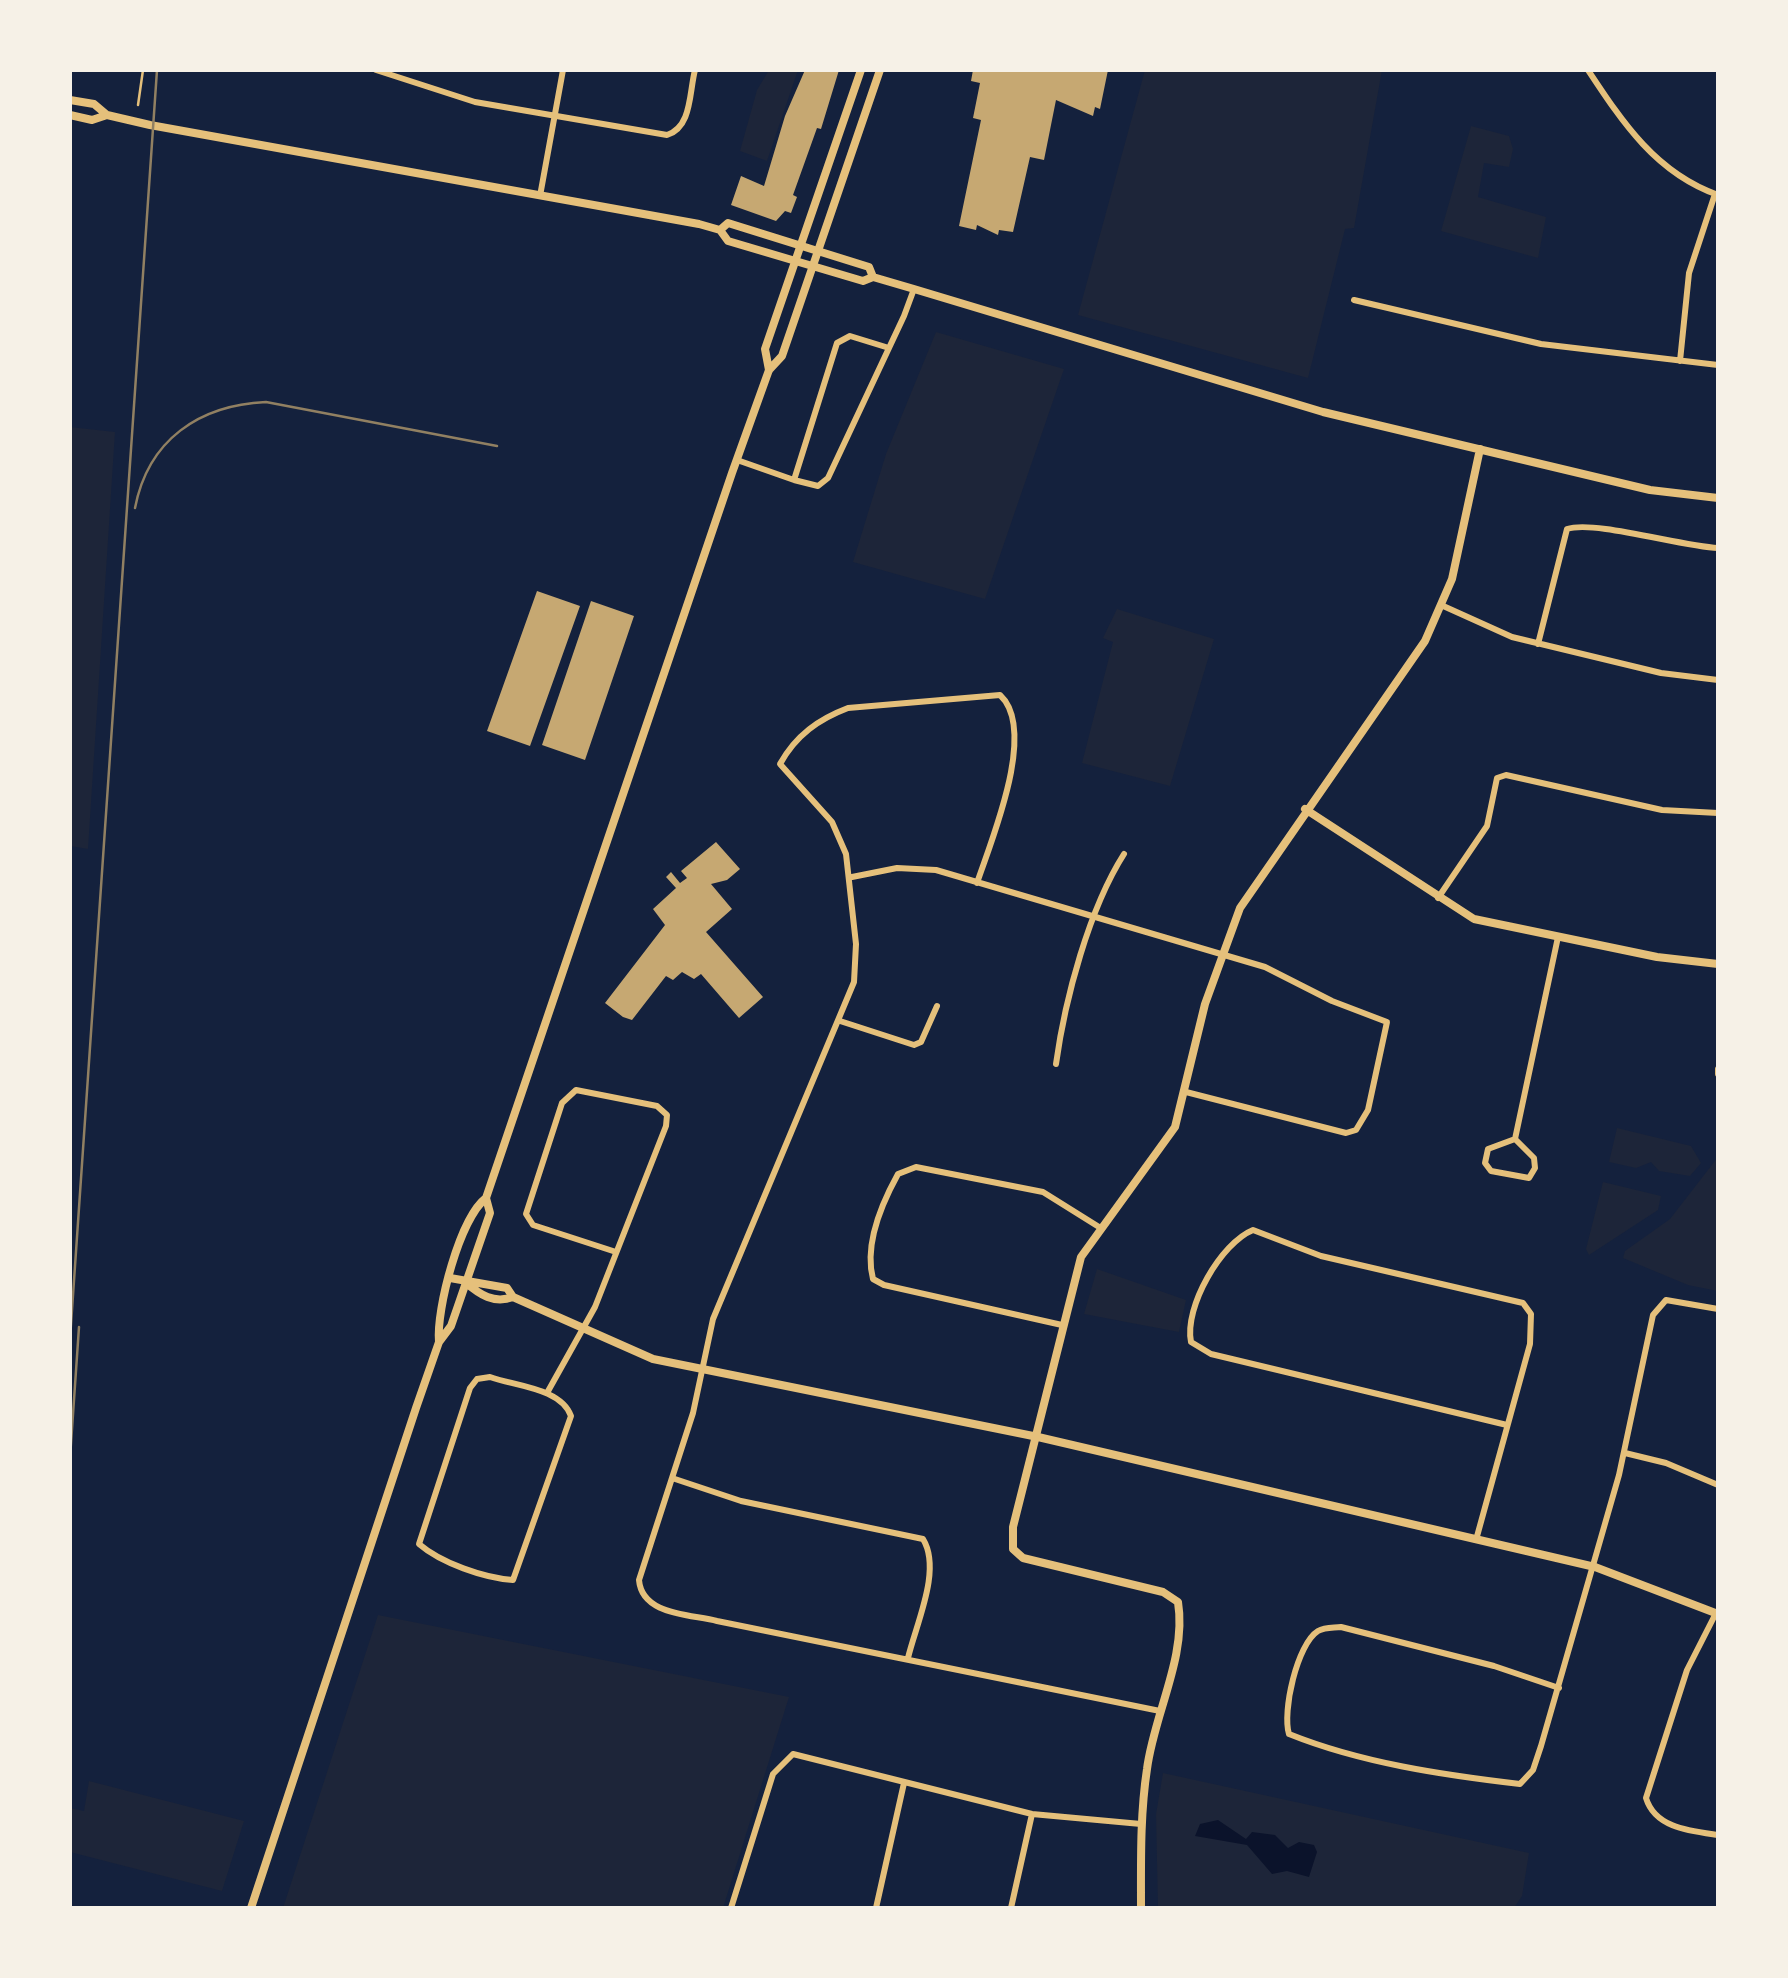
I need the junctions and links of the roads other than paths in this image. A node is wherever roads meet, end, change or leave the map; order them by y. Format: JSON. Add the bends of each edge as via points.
{"nodes":[{"id":1,"x":376,"y":70,"type":"edge"},
{"id":2,"x":563,"y":70,"type":"edge"},
{"id":3,"x":694,"y":70,"type":"edge"},
{"id":4,"x":861,"y":70,"type":"edge"},
{"id":5,"x":880,"y":70,"type":"edge"},
{"id":6,"x":1588,"y":70,"type":"edge"},
{"id":7,"x":70,"y":100,"type":"edge"},
{"id":8,"x":70,"y":115,"type":"edge"},
{"id":9,"x":107,"y":115,"type":"junction"},
{"id":10,"x":554,"y":116,"type":"junction"},
{"id":11,"x":1716,"y":194,"type":"edge"},
{"id":12,"x":540,"y":196,"type":"junction"},
{"id":13,"x":720,"y":230,"type":"junction"},
{"id":14,"x":800,"y":246,"type":"junction"},
{"id":15,"x":818,"y":251,"type":"junction"},
{"id":16,"x":794,"y":260,"type":"junction"},
{"id":17,"x":812,"y":266,"type":"junction"},
{"id":18,"x":873,"y":278,"type":"junction"},
{"id":19,"x":914,"y":289,"type":"junction"},
{"id":20,"x":1354,"y":300,"type":"dead end"},
{"id":21,"x":889,"y":348,"type":"junction"},
{"id":22,"x":1680,"y":361,"type":"junction"},
{"id":23,"x":1718,"y":365,"type":"edge"},
{"id":24,"x":770,"y":370,"type":"junction"},
{"id":25,"x":1480,"y":449,"type":"junction"},
{"id":26,"x":737,"y":460,"type":"junction"},
{"id":27,"x":794,"y":480,"type":"junction"},
{"id":28,"x":1718,"y":498,"type":"edge"},
{"id":29,"x":1718,"y":548,"type":"edge"},
{"id":30,"x":1441,"y":605,"type":"junction"},
{"id":31,"x":1538,"y":644,"type":"junction"},
{"id":32,"x":1718,"y":680,"type":"edge"},
{"id":33,"x":1305,"y":808,"type":"junction"},
{"id":34,"x":1718,"y":813,"type":"edge"},
{"id":35,"x":1124,"y":854,"type":"dead end"},
{"id":36,"x":852,"y":877,"type":"junction"},
{"id":37,"x":977,"y":883,"type":"junction"},
{"id":38,"x":1438,"y":898,"type":"junction"},
{"id":39,"x":1094,"y":920,"type":"junction"},
{"id":40,"x":1558,"y":937,"type":"junction"},
{"id":41,"x":1220,"y":954,"type":"junction"},
{"id":42,"x":1718,"y":964,"type":"edge"},
{"id":43,"x":937,"y":1006,"type":"dead end"},
{"id":44,"x":840,"y":1021,"type":"junction"},
{"id":45,"x":1056,"y":1064,"type":"dead end"},
{"id":46,"x":1186,"y":1092,"type":"junction"},
{"id":47,"x":1515,"y":1139,"type":"junction"},
{"id":48,"x":486,"y":1198,"type":"junction"},
{"id":49,"x":1099,"y":1227,"type":"junction"},
{"id":50,"x":613,"y":1251,"type":"junction"},
{"id":51,"x":450,"y":1278,"type":"junction"},
{"id":52,"x":465,"y":1282,"type":"junction"},
{"id":53,"x":513,"y":1297,"type":"junction"},
{"id":54,"x":1718,"y":1309,"type":"edge"},
{"id":55,"x":1062,"y":1325,"type":"junction"},
{"id":56,"x":582,"y":1328,"type":"junction"},
{"id":57,"x":439,"y":1342,"type":"junction"},
{"id":58,"x":704,"y":1367,"type":"junction"},
{"id":59,"x":547,"y":1392,"type":"junction"},
{"id":60,"x":1507,"y":1425,"type":"junction"},
{"id":61,"x":1038,"y":1437,"type":"junction"},
{"id":62,"x":1625,"y":1453,"type":"junction"},
{"id":63,"x":672,"y":1478,"type":"junction"},
{"id":64,"x":1718,"y":1485,"type":"edge"},
{"id":65,"x":1476,"y":1540,"type":"junction"},
{"id":66,"x":1595,"y":1567,"type":"junction"},
{"id":67,"x":1717,"y":1613,"type":"edge"},
{"id":68,"x":908,"y":1658,"type":"junction"},
{"id":69,"x":1558,"y":1688,"type":"junction"},
{"id":70,"x":1160,"y":1711,"type":"junction"},
{"id":71,"x":904,"y":1782,"type":"junction"},
{"id":72,"x":1032,"y":1814,"type":"junction"},
{"id":73,"x":1141,"y":1824,"type":"junction"},
{"id":74,"x":1718,"y":1835,"type":"edge"},
{"id":75,"x":250,"y":1908,"type":"edge"},
{"id":76,"x":731,"y":1908,"type":"edge"},
{"id":77,"x":876,"y":1908,"type":"edge"},
{"id":78,"x":1011,"y":1908,"type":"edge"},
{"id":79,"x":1141,"y":1908,"type":"edge"}],
"edges":[{"from":1,"to":10,"type":"street","via":[[475,102]]},
{"from":2,"to":10,"type":"street"},
{"from":3,"to":10,"type":"street","via":[[678,132]]},
{"from":4,"to":14,"type":"street"},
{"from":5,"to":15,"type":"street"},
{"from":6,"to":11,"type":"street","via":[[1629,133],[1684,180]]},
{"from":7,"to":9,"type":"street","via":[[94,104]]},
{"from":8,"to":9,"type":"street"},
{"from":9,"to":12,"type":"street"},
{"from":10,"to":12,"type":"street"},
{"from":11,"to":22,"type":"street","via":[[1689,273]]},
{"from":12,"to":13,"type":"street"},
{"from":13,"to":14,"type":"street","via":[[728,224]]},
{"from":13,"to":16,"type":"street","via":[[728,241]]},
{"from":14,"to":15,"type":"street"},
{"from":14,"to":16,"type":"street"},
{"from":15,"to":17,"type":"street"},
{"from":15,"to":18,"type":"street","via":[[869,267]]},
{"from":16,"to":17,"type":"street"},
{"from":16,"to":24,"type":"street","via":[[765,349]]},
{"from":17,"to":18,"type":"street"},
{"from":17,"to":24,"type":"street","via":[[782,356]]},
{"from":18,"to":19,"type":"street"},
{"from":19,"to":21,"type":"street"},
{"from":19,"to":25,"type":"street","via":[[1323,412]]},
{"from":20,"to":22,"type":"street","via":[[1541,344]]},
{"from":21,"to":27,"type":"street","via":[[828,478],[818,486]]},
{"from":21,"to":27,"type":"street","via":[[850,336],[837,343]]},
{"from":22,"to":23,"type":"street"},
{"from":24,"to":26,"type":"street"},
{"from":25,"to":28,"type":"street","via":[[1650,490]]},
{"from":25,"to":30,"type":"street"},
{"from":26,"to":27,"type":"street"},
{"from":26,"to":48,"type":"street"},
{"from":29,"to":31,"type":"street","via":[[1591,525],[1567,529]]},
{"from":30,"to":31,"type":"street"},
{"from":30,"to":33,"type":"street","via":[[1424,641]]},
{"from":31,"to":32,"type":"street"},
{"from":33,"to":38,"type":"street"},
{"from":33,"to":41,"type":"street","via":[[1240,908]]},
{"from":34,"to":38,"type":"street","via":[[1662,810],[1506,775],[1497,778],[1482,835]]},
{"from":35,"to":39,"type":"street"},
{"from":36,"to":37,"type":"street","via":[[914,868]]},
{"from":36,"to":37,"type":"street","via":[[832,822],[780,764],[795,740],[848,708],[994,693],[1010,712],[1015,760]]},
{"from":36,"to":44,"type":"street","via":[[856,965]]},
{"from":37,"to":39,"type":"street"},
{"from":38,"to":40,"type":"street","via":[[1490,924]]},
{"from":39,"to":41,"type":"street"},
{"from":39,"to":45,"type":"street"},
{"from":40,"to":42,"type":"street"},
{"from":40,"to":47,"type":"street"},
{"from":41,"to":46,"type":"street"},
{"from":41,"to":46,"type":"street","via":[[1387,1022],[1368,1110],[1362,1124],[1346,1133]]},
{"from":43,"to":44,"type":"street","via":[[914,1045]]},
{"from":44,"to":58,"type":"street","via":[[713,1319]]},
{"from":46,"to":49,"type":"street","via":[[1166,1142]]},
{"from":47,"to":47,"type":"street","via":[[1488,1149],[1484,1164],[1529,1178],[1534,1158]]},
{"from":48,"to":51,"type":"street","via":[[474,1207]]},
{"from":48,"to":52,"type":"street","via":[[490,1213]]},
{"from":49,"to":55,"type":"street","via":[[1081,1257]]},
{"from":49,"to":55,"type":"street","via":[[1043,1192],[916,1167],[898,1174],[878,1218],[873,1279]]},
{"from":50,"to":50,"type":"street","via":[[662,1142],[667,1115],[657,1106],[576,1090],[562,1103],[526,1214],[533,1224]]},
{"from":50,"to":56,"type":"street"},
{"from":51,"to":52,"type":"street"},
{"from":51,"to":57,"type":"street","via":[[437,1320]]},
{"from":52,"to":53,"type":"street","via":[[500,1302]]},
{"from":52,"to":53,"type":"street","via":[[484,1280],[508,1288]]},
{"from":52,"to":57,"type":"street"},
{"from":53,"to":56,"type":"street"},
{"from":54,"to":62,"type":"street","via":[[1677,1300],[1658,1307]]},
{"from":55,"to":61,"type":"street"},
{"from":56,"to":58,"type":"street","via":[[641,1355]]},
{"from":56,"to":59,"type":"street"},
{"from":57,"to":75,"type":"street"},
{"from":58,"to":61,"type":"street"},
{"from":58,"to":63,"type":"street"},
{"from":59,"to":59,"type":"street","via":[[490,1377],[470,1388],[419,1544],[429,1552],[513,1580],[571,1416]]},
{"from":60,"to":60,"type":"street","via":[[1530,1344],[1531,1314],[1523,1303],[1321,1256],[1253,1230],[1223,1257],[1197,1299],[1191,1342],[1211,1354]]},
{"from":60,"to":65,"type":"street"},
{"from":61,"to":65,"type":"street"},
{"from":61,"to":70,"type":"street","via":[[1013,1549],[1052,1568],[1163,1592],[1178,1602],[1181,1620]]},
{"from":62,"to":64,"type":"street"},
{"from":62,"to":66,"type":"street"},
{"from":63,"to":68,"type":"street","via":[[741,1500],[923,1539],[930,1570]]},
{"from":63,"to":68,"type":"street","via":[[639,1580],[649,1604]]},
{"from":65,"to":66,"type":"street"},
{"from":66,"to":67,"type":"street"},
{"from":66,"to":69,"type":"street"},
{"from":67,"to":74,"type":"street","via":[[1687,1670],[1646,1798],[1660,1821]]},
{"from":68,"to":70,"type":"street"},
{"from":69,"to":69,"type":"street","via":[[1494,1666],[1327,1628],[1314,1632],[1305,1647],[1284,1716],[1288,1734],[1312,1743],[1445,1775],[1520,1784],[1533,1770]]},
{"from":70,"to":73,"type":"street"},
{"from":71,"to":72,"type":"street"},
{"from":71,"to":76,"type":"street","via":[[793,1754],[773,1774]]},
{"from":71,"to":77,"type":"street"},
{"from":72,"to":73,"type":"street"},
{"from":72,"to":78,"type":"street"},
{"from":73,"to":79,"type":"street"}]}
